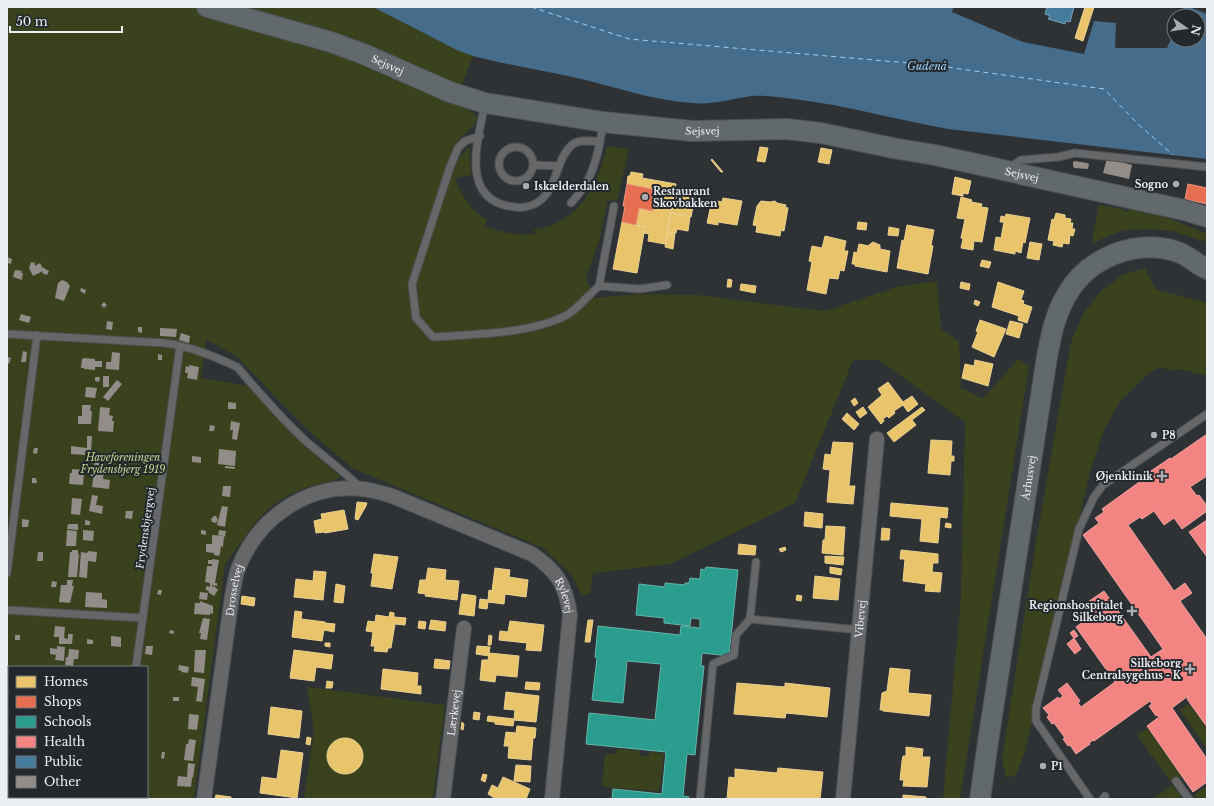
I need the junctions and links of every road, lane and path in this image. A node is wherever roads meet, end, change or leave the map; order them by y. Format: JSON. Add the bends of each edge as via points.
{"nodes":[{"id":1,"x":207,"y":7,"type":"edge"},
{"id":2,"x":485,"y":103,"type":"junction"},
{"id":3,"x":603,"y":122,"type":"junction"},
{"id":4,"x":480,"y":136,"type":"junction"},
{"id":5,"x":600,"y":142,"type":"junction"},
{"id":6,"x":534,"y":166,"type":"junction"},
{"id":7,"x":559,"y":166,"type":"junction"},
{"id":8,"x":1207,"y":167,"type":"edge"},
{"id":9,"x":1005,"y":170,"type":"junction"},
{"id":10,"x":571,"y":203,"type":"dead end"},
{"id":11,"x":614,"y":206,"type":"dead end"},
{"id":12,"x":1207,"y":217,"type":"edge"},
{"id":13,"x":1187,"y":255,"type":"junction"},
{"id":14,"x":1207,"y":255,"type":"edge"},
{"id":15,"x":1207,"y":268,"type":"edge"},
{"id":16,"x":667,"y":285,"type":"dead end"},
{"id":17,"x":599,"y":286,"type":"junction"},
{"id":18,"x":7,"y":334,"type":"edge"},
{"id":19,"x":37,"y":335,"type":"junction"},
{"id":20,"x":180,"y":346,"type":"junction"},
{"id":21,"x":1207,"y":414,"type":"edge"},
{"id":22,"x":877,"y":439,"type":"dead end"},
{"id":23,"x":361,"y":488,"type":"junction"},
{"id":24,"x":392,"y":496,"type":"joint"},
{"id":25,"x":756,"y":562,"type":"dead end"},
{"id":26,"x":7,"y":573,"type":"edge"},
{"id":27,"x":7,"y":610,"type":"edge"},
{"id":28,"x":143,"y":618,"type":"junction"},
{"id":29,"x":750,"y":619,"type":"junction"},
{"id":30,"x":464,"y":628,"type":"dead end"},
{"id":31,"x":859,"y":630,"type":"junction"},
{"id":32,"x":136,"y":666,"type":"edge"},
{"id":33,"x":1176,"y":781,"type":"dead end"},
{"id":34,"x":204,"y":799,"type":"edge"},
{"id":35,"x":444,"y":799,"type":"edge"},
{"id":36,"x":552,"y":799,"type":"edge"},
{"id":37,"x":700,"y":799,"type":"edge"},
{"id":38,"x":843,"y":799,"type":"edge"},
{"id":39,"x":980,"y":799,"type":"edge"},
{"id":40,"x":1090,"y":799,"type":"edge"},
{"id":41,"x":1189,"y":799,"type":"edge"}],
"edges":[{"from":1,"to":2,"type":"street","name":"Sejsvej","via":[[331,42],[450,92]]},
{"from":2,"to":3,"type":"street","name":"Sejsvej"},
{"from":2,"to":4,"type":"lane"},
{"from":3,"to":5,"type":"lane"},
{"from":3,"to":9,"type":"street","name":"Sejsvej","via":[[692,131],[787,129],[821,133]]},
{"from":4,"to":7,"type":"lane","via":[[475,160],[478,182],[484,192],[505,206],[528,208],[537,203],[552,186]]},
{"from":4,"to":17,"type":"lane","via":[[465,141],[458,148],[450,168],[412,284],[416,318],[433,337],[521,329],[568,314]]},
{"from":5,"to":7,"type":"lane","via":[[587,140],[574,143],[563,155]]},
{"from":5,"to":10,"type":"lane","via":[[587,184]]},
{"from":6,"to":6,"type":"lane","via":[[530,154],[523,148],[515,147],[503,153],[499,165],[501,174],[516,182],[528,177]]},
{"from":6,"to":7,"type":"lane"},
{"from":8,"to":9,"type":"lane","via":[[1075,153],[1058,158],[1021,160]]},
{"from":9,"to":12,"type":"street","name":"Sejsvej"},
{"from":11,"to":17,"type":"lane"},
{"from":13,"to":14,"type":"street","name":"Århusvej"},
{"from":13,"to":15,"type":"street","name":"Århusvej"},
{"from":13,"to":39,"type":"street","name":"Århusvej","via":[[1164,248],[1146,248],[1129,249],[1106,257],[1087,270],[1072,286],[1057,317],[1044,379]]},
{"from":16,"to":17,"type":"lane","via":[[640,289]]},
{"from":18,"to":19,"type":"lane"},
{"from":19,"to":20,"type":"lane"},
{"from":19,"to":26,"type":"lane"},
{"from":20,"to":23,"type":"lane","via":[[237,367],[276,412]]},
{"from":20,"to":28,"type":"lane","name":"Frydensbjergvej"},
{"from":21,"to":40,"type":"lane","via":[[1103,485],[1094,497],[1079,529],[1036,709],[1036,721]]},
{"from":22,"to":31,"type":"street","name":"Vibevej"},
{"from":23,"to":24,"type":"street","name":"Drosselvej"},
{"from":23,"to":34,"type":"street","name":"Drosselvej","via":[[335,489],[309,496],[286,508],[265,524],[249,546],[238,570],[232,596]]},
{"from":24,"to":36,"type":"street","name":"Rylevej","via":[[532,554],[547,564],[563,587],[570,615]]},
{"from":25,"to":29,"type":"lane"},
{"from":27,"to":28,"type":"lane"},
{"from":28,"to":32,"type":"lane","name":"Frydensbjergvej"},
{"from":29,"to":31,"type":"lane"},
{"from":29,"to":37,"type":"lane","via":[[736,635],[734,655],[713,664]]},
{"from":30,"to":35,"type":"street","name":"Lærkevej"},
{"from":31,"to":38,"type":"street","name":"Vibevej"},
{"from":33,"to":41,"type":"lane"}]}
